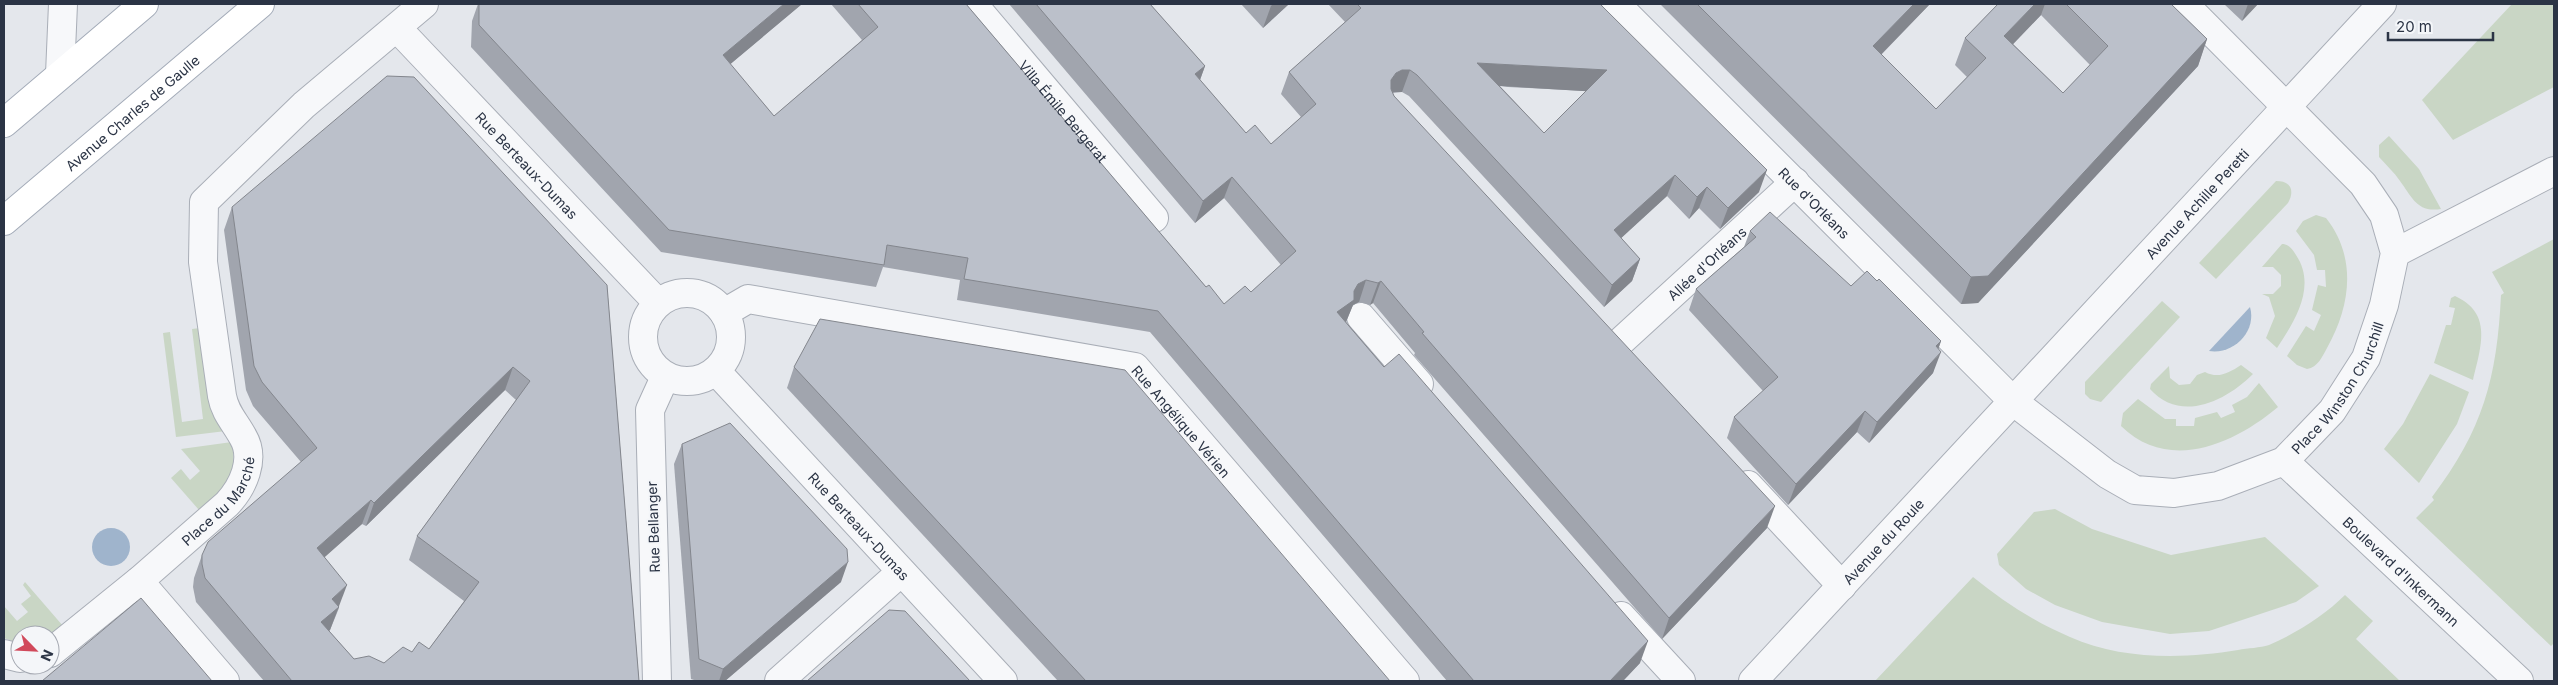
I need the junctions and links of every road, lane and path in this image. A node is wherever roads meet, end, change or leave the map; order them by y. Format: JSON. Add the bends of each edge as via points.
{"nodes":[{"id":1,"x":63,"y":4,"type":"edge"},
{"id":2,"x":144,"y":4,"type":"edge"},
{"id":3,"x":260,"y":4,"type":"edge"},
{"id":4,"x":424,"y":4,"type":"edge"},
{"id":5,"x":973,"y":4,"type":"edge"},
{"id":6,"x":1616,"y":4,"type":"edge"},
{"id":7,"x":2184,"y":4,"type":"edge"},
{"id":8,"x":2382,"y":4,"type":"edge"},
{"id":9,"x":397,"y":28,"type":"junction"},
{"id":10,"x":60,"y":74,"type":"junction"},
{"id":11,"x":2286,"y":106,"type":"junction"},
{"id":12,"x":4,"y":123,"type":"edge"},
{"id":13,"x":2554,"y":171,"type":"edge"},
{"id":14,"x":1795,"y":182,"type":"junction"},
{"id":15,"x":1154,"y":218,"type":"dead end"},
{"id":16,"x":4,"y":221,"type":"edge"},
{"id":17,"x":2395,"y":253,"type":"junction"},
{"id":18,"x":658,"y":303,"type":"junction"},
{"id":19,"x":724,"y":313,"type":"junction"},
{"id":20,"x":1361,"y":317,"type":"dead end"},
{"id":21,"x":1598,"y":323,"type":"edge"},
{"id":22,"x":1618,"y":344,"type":"junction"},
{"id":23,"x":1638,"y":366,"type":"edge"},
{"id":24,"x":716,"y":371,"type":"junction"},
{"id":25,"x":665,"y":377,"type":"junction"},
{"id":26,"x":2014,"y":402,"type":"junction"},
{"id":27,"x":1438,"y":406,"type":"edge"},
{"id":28,"x":2284,"y":460,"type":"junction"},
{"id":29,"x":1730,"y":466,"type":"edge"},
{"id":30,"x":901,"y":572,"type":"junction"},
{"id":31,"x":139,"y":581,"type":"junction"},
{"id":32,"x":1842,"y":586,"type":"junction"},
{"id":33,"x":1605,"y":598,"type":"edge"},
{"id":34,"x":60,"y":645,"type":"edge"},
{"id":35,"x":225,"y":681,"type":"edge"},
{"id":36,"x":657,"y":681,"type":"edge"},
{"id":37,"x":779,"y":681,"type":"edge"},
{"id":38,"x":1003,"y":681,"type":"edge"},
{"id":39,"x":1406,"y":681,"type":"edge"},
{"id":40,"x":1681,"y":681,"type":"edge"},
{"id":41,"x":1754,"y":681,"type":"edge"},
{"id":42,"x":2519,"y":681,"type":"edge"}],
"edges":[{"from":1,"to":10,"type":"street"},
{"from":2,"to":10,"type":"main road"},
{"from":3,"to":16,"type":"main road","name":"Avenue Charles de Gaulle"},
{"from":4,"to":9,"type":"street"},
{"from":5,"to":15,"type":"street","name":"Villa Émile Bergerat"},
{"from":6,"to":14,"type":"street","name":"Rue d'Orléans"},
{"from":7,"to":11,"type":"street","name":"Place Winston Churchill"},
{"from":8,"to":11,"type":"street","name":"Avenue Achille Peretti"},
{"from":9,"to":18,"type":"street","name":"Rue Berteaux-Dumas"},
{"from":9,"to":31,"type":"street","name":"Place du Marché","via":[[304,105],[204,202],[203,262],[222,396],[228,414],[245,439],[247,466],[233,498]]},
{"from":10,"to":12,"type":"main road"},
{"from":11,"to":17,"type":"street","name":"Place Winston Churchill","via":[[2364,184],[2384,215]]},
{"from":11,"to":26,"type":"street","name":"Avenue Achille Peretti"},
{"from":13,"to":17,"type":"street"},
{"from":14,"to":22,"type":"street","name":"Allée d'Orléans"},
{"from":14,"to":26,"type":"street","name":"Rue d'Orléans"},
{"from":17,"to":28,"type":"street","name":"Place Winston Churchill","via":[[2384,305],[2366,358],[2332,411]]},
{"from":18,"to":19,"type":"street","via":[[675,294],[694,292],[711,299]]},
{"from":18,"to":25,"type":"street","via":[[645,320],[642,342],[649,362]]},
{"from":19,"to":24,"type":"street","via":[[732,333],[729,354]]},
{"from":19,"to":39,"type":"street","name":"Rue Angélique Vérien","via":[[748,299],[1135,367]]},
{"from":20,"to":27,"type":"street"},
{"from":21,"to":22,"type":"street"},
{"from":22,"to":23,"type":"street"},
{"from":24,"to":25,"type":"street","via":[[700,380],[683,382]]},
{"from":24,"to":30,"type":"street","name":"Rue Berteaux-Dumas"},
{"from":25,"to":36,"type":"street","name":"Rue Bellanger","via":[[650,410]]},
{"from":26,"to":28,"type":"street","name":"Place Winston Churchill","via":[[2107,474],[2136,490],[2174,493],[2218,486]]},
{"from":26,"to":32,"type":"street","name":"Avenue du Roule"},
{"from":28,"to":42,"type":"street","name":"Boulevard d'Inkermann"},
{"from":29,"to":32,"type":"street"},
{"from":30,"to":37,"type":"street"},
{"from":30,"to":38,"type":"street","name":"Rue Berteaux-Dumas"},
{"from":31,"to":34,"type":"street","name":"Place du Marché"},
{"from":31,"to":35,"type":"street"},
{"from":32,"to":41,"type":"street","name":"Avenue du Roule"},
{"from":33,"to":40,"type":"street"}]}
